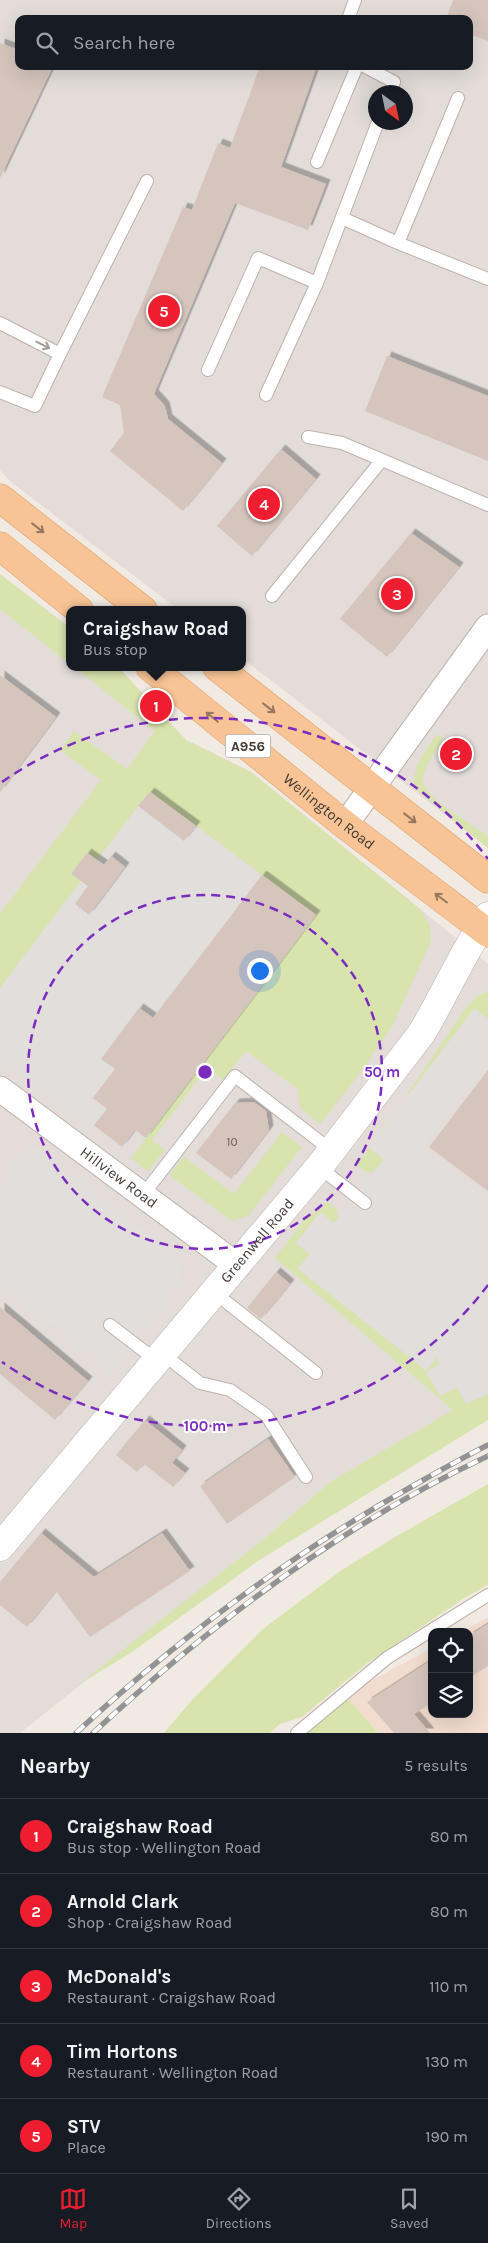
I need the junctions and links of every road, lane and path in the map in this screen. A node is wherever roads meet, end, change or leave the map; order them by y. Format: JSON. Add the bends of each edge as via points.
{"nodes":[{"id":1,"x":355,"y":0,"type":"edge"},
{"id":2,"x":349,"y":15,"type":"edge"},
{"id":3,"x":355,"y":70,"type":"edge"},
{"id":4,"x":372,"y":70,"type":"edge"},
{"id":5,"x":393,"y":85,"type":"edge"},
{"id":6,"x":458,"y":98,"type":"dead end"},
{"id":7,"x":375,"y":130,"type":"edge"},
{"id":8,"x":317,"y":162,"type":"dead end"},
{"id":9,"x":148,"y":181,"type":"dead end"},
{"id":10,"x":342,"y":218,"type":"junction"},
{"id":11,"x":398,"y":244,"type":"junction"},
{"id":12,"x":488,"y":279,"type":"edge"},
{"id":13,"x":317,"y":283,"type":"junction"},
{"id":14,"x":0,"y":323,"type":"edge"},
{"id":15,"x":60,"y":354,"type":"junction"},
{"id":16,"x":208,"y":370,"type":"dead end"},
{"id":17,"x":0,"y":392,"type":"edge"},
{"id":18,"x":266,"y":395,"type":"dead end"},
{"id":19,"x":308,"y":437,"type":"dead end"},
{"id":20,"x":381,"y":461,"type":"junction"},
{"id":21,"x":0,"y":498,"type":"edge"},
{"id":22,"x":488,"y":504,"type":"edge"},
{"id":23,"x":0,"y":546,"type":"edge"},
{"id":24,"x":272,"y":596,"type":"dead end"},
{"id":25,"x":74,"y":606,"type":"edge"},
{"id":26,"x":138,"y":606,"type":"edge"},
{"id":27,"x":488,"y":627,"type":"edge"},
{"id":28,"x":155,"y":671,"type":"edge"},
{"id":29,"x":221,"y":671,"type":"edge"},
{"id":30,"x":371,"y":789,"type":"junction"},
{"id":31,"x":346,"y":825,"type":"junction"},
{"id":32,"x":488,"y":879,"type":"edge"},
{"id":33,"x":485,"y":925,"type":"edge"},
{"id":34,"x":0,"y":1089,"type":"edge"},
{"id":35,"x":325,"y":1159,"type":"junction"},
{"id":36,"x":143,"y":1195,"type":"junction"},
{"id":37,"x":365,"y":1203,"type":"dead end"},
{"id":38,"x":238,"y":1266,"type":"junction"},
{"id":39,"x":214,"y":1293,"type":"junction"},
{"id":40,"x":110,"y":1325,"type":"dead end"},
{"id":41,"x":160,"y":1357,"type":"junction"},
{"id":42,"x":316,"y":1373,"type":"dead end"},
{"id":43,"x":306,"y":1477,"type":"dead end"},
{"id":44,"x":0,"y":1547,"type":"edge"},
{"id":45,"x":488,"y":1595,"type":"edge"},
{"id":46,"x":297,"y":1733,"type":"edge"}],
"edges":[{"from":1,"to":2,"type":"lane"},
{"from":3,"to":8,"type":"lane"},
{"from":4,"to":5,"type":"lane","via":[[394,82]]},
{"from":6,"to":11,"type":"lane"},
{"from":7,"to":10,"type":"lane"},
{"from":9,"to":15,"type":"lane"},
{"from":10,"to":11,"type":"lane"},
{"from":10,"to":13,"type":"lane"},
{"from":11,"to":12,"type":"lane"},
{"from":13,"to":16,"type":"lane","via":[[258,258]]},
{"from":13,"to":18,"type":"lane"},
{"from":14,"to":15,"type":"lane","one_way":true},
{"from":15,"to":17,"type":"lane","via":[[35,406]]},
{"from":19,"to":20,"type":"lane","via":[[342,443]]},
{"from":20,"to":22,"type":"lane"},
{"from":20,"to":24,"type":"lane"},
{"from":21,"to":26,"type":"main road","one_way":true},
{"from":23,"to":25,"type":"main road"},
{"from":27,"to":30,"type":"street"},
{"from":31,"to":28,"type":"main road","name":"Wellington Road","number":"A956","one_way":true},
{"from":29,"to":30,"type":"main road","number":"A956","one_way":true},
{"from":30,"to":31,"type":"street"},
{"from":30,"to":32,"type":"main road","number":"A956","one_way":true},
{"from":33,"to":31,"type":"main road","name":"Wellington Road","number":"A956","one_way":true},
{"from":33,"to":35,"type":"street","name":"Greenwell Road","via":[[421,1034]]},
{"from":34,"to":36,"type":"street","name":"Hillview Road"},
{"from":35,"to":36,"type":"lane","via":[[235,1076]]},
{"from":35,"to":37,"type":"lane"},
{"from":35,"to":38,"type":"street","name":"Greenwell Road"},
{"from":36,"to":38,"type":"street","name":"Hillview Road"},
{"from":38,"to":39,"type":"street","name":"Greenwell Road"},
{"from":39,"to":41,"type":"street","name":"Greenwell Road"},
{"from":39,"to":42,"type":"lane"},
{"from":40,"to":41,"type":"lane"},
{"from":41,"to":43,"type":"lane","via":[[200,1383],[230,1390],[266,1415]]},
{"from":41,"to":44,"type":"street","name":"Greenwell Road"},
{"from":45,"to":46,"type":"lane","via":[[387,1658]]}]}
